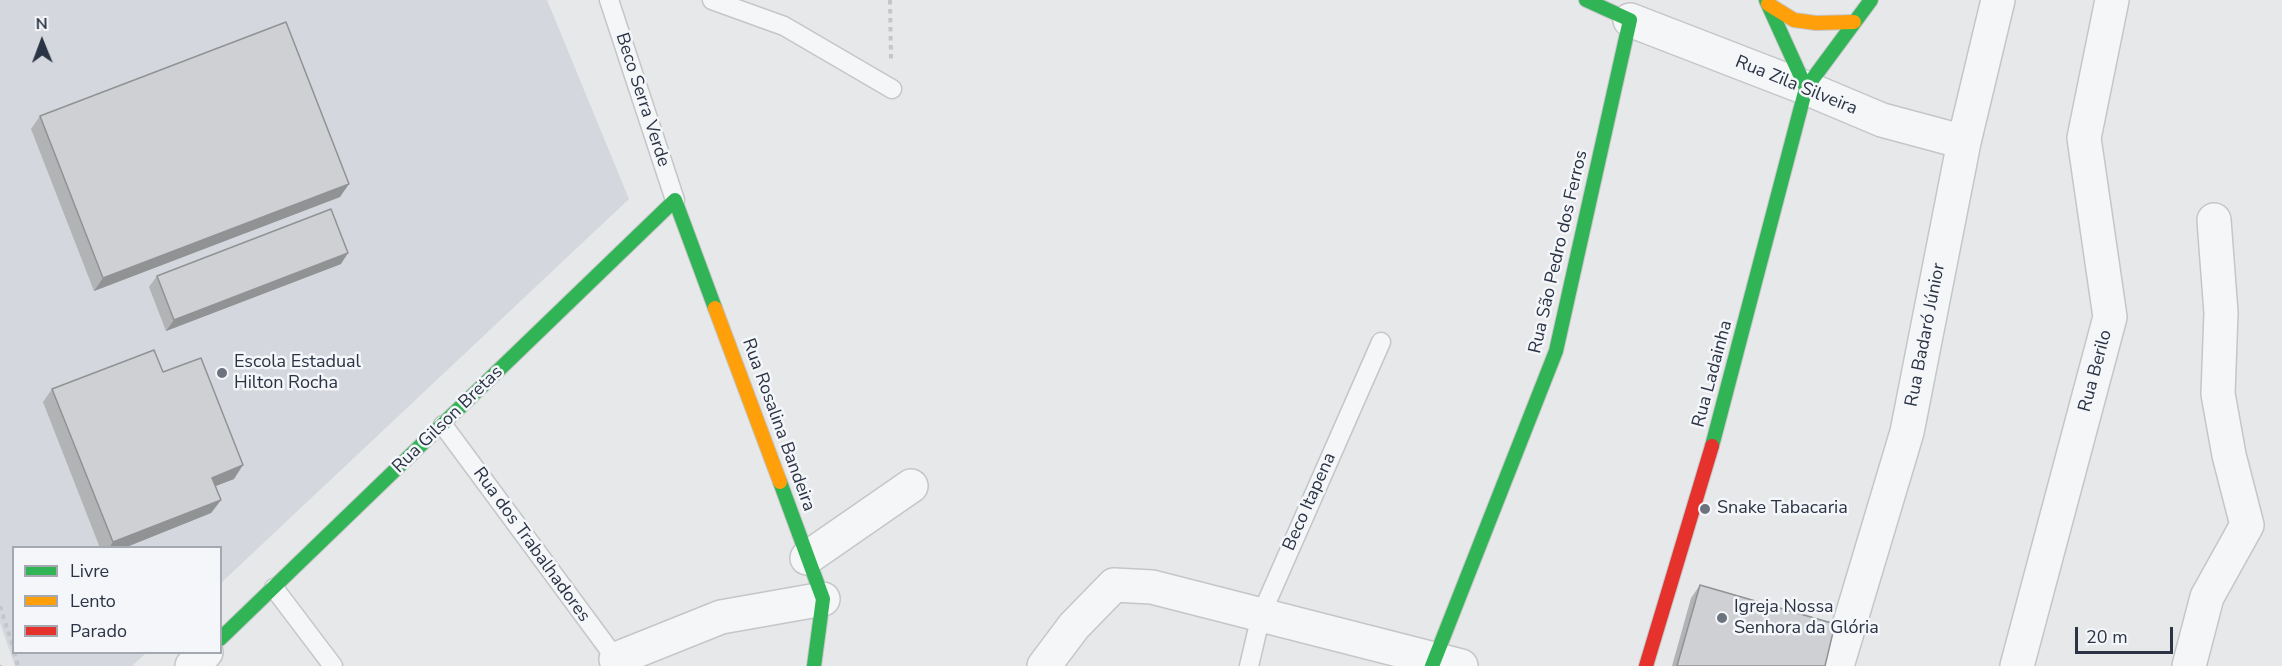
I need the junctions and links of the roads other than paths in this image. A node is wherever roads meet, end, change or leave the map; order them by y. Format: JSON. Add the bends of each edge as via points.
{"nodes":[{"id":1,"x":609,"y":0,"type":"edge"},
{"id":2,"x":712,"y":0,"type":"edge"},
{"id":3,"x":1586,"y":0,"type":"edge"},
{"id":4,"x":1871,"y":0,"type":"edge"},
{"id":5,"x":1998,"y":0,"type":"edge"},
{"id":6,"x":2112,"y":0,"type":"edge"},
{"id":7,"x":1767,"y":2,"type":"edge"},
{"id":8,"x":1630,"y":20,"type":"junction"},
{"id":9,"x":1854,"y":22,"type":"junction"},
{"id":10,"x":1806,"y":88,"type":"junction"},
{"id":11,"x":892,"y":89,"type":"road end"},
{"id":12,"x":1964,"y":142,"type":"junction"},
{"id":13,"x":675,"y":200,"type":"junction"},
{"id":14,"x":2214,"y":220,"type":"dead end"},
{"id":15,"x":1381,"y":342,"type":"dead end"},
{"id":16,"x":443,"y":424,"type":"junction"},
{"id":17,"x":911,"y":486,"type":"dead end"},
{"id":18,"x":807,"y":558,"type":"junction"},
{"id":19,"x":274,"y":588,"type":"junction"},
{"id":20,"x":823,"y":599,"type":"junction"},
{"id":21,"x":1261,"y":615,"type":"junction"},
{"id":22,"x":222,"y":637,"type":"edge"},
{"id":23,"x":205,"y":654,"type":"edge"},
{"id":24,"x":617,"y":663,"type":"edge"},
{"id":25,"x":1442,"y":664,"type":"edge"},
{"id":26,"x":192,"y":666,"type":"edge"},
{"id":27,"x":333,"y":666,"type":"edge"},
{"id":28,"x":814,"y":666,"type":"edge"},
{"id":29,"x":1044,"y":666,"type":"edge"},
{"id":30,"x":1249,"y":666,"type":"edge"},
{"id":31,"x":1646,"y":666,"type":"edge"},
{"id":32,"x":1837,"y":666,"type":"edge"},
{"id":33,"x":2017,"y":666,"type":"edge"},
{"id":34,"x":2189,"y":666,"type":"edge"}],
"edges":[{"from":1,"to":13,"type":"lane","name":"Beco Serra Verde"},
{"from":2,"to":11,"type":"lane","via":[[784,26]]},
{"from":3,"to":8,"type":"street"},
{"from":4,"to":9,"type":"street"},
{"from":5,"to":12,"type":"street","name":"Rua Badaró Júnior"},
{"from":6,"to":33,"type":"street","name":"Rua Berilo","via":[[2084,138],[2110,317]]},
{"from":7,"to":9,"type":"street","via":[[1794,20]]},
{"from":7,"to":10,"type":"street"},
{"from":8,"to":10,"type":"street","name":"Rua Zila Silveira"},
{"from":8,"to":25,"type":"street","name":"Rua São Pedro dos Ferros","via":[[1556,351]]},
{"from":9,"to":10,"type":"street"},
{"from":10,"to":12,"type":"street","name":"Rua Zila Silveira","via":[[1882,120]]},
{"from":10,"to":31,"type":"street","name":"Rua Ladainha","via":[[1709,458]]},
{"from":12,"to":32,"type":"street","name":"Rua Badaró Júnior","via":[[1907,432]]},
{"from":13,"to":16,"type":"street","name":"Rua Gilson Bretas"},
{"from":13,"to":18,"type":"street","name":"Rua Rosalina Bandeira"},
{"from":14,"to":34,"type":"street","via":[[2221,313],[2218,394],[2247,525],[2207,597]]},
{"from":15,"to":21,"type":"lane","name":"Beco Itapena"},
{"from":16,"to":19,"type":"street","name":"Rua Gilson Bretas"},
{"from":16,"to":24,"type":"lane","name":"Rua dos Trabalhadores"},
{"from":17,"to":18,"type":"street"},
{"from":18,"to":20,"type":"street","name":"Rua Rosalina Bandeira"},
{"from":19,"to":22,"type":"street","name":"Rua Gilson Bretas"},
{"from":19,"to":27,"type":"lane"},
{"from":20,"to":24,"type":"street","via":[[721,617]]},
{"from":20,"to":28,"type":"street","name":"Rua Rosalina Bandeira"},
{"from":21,"to":25,"type":"street"},
{"from":21,"to":29,"type":"street","via":[[1152,587],[1114,585],[1074,626]]},
{"from":21,"to":30,"type":"lane","name":"Beco Itapena"},
{"from":23,"to":26,"type":"street"}]}
